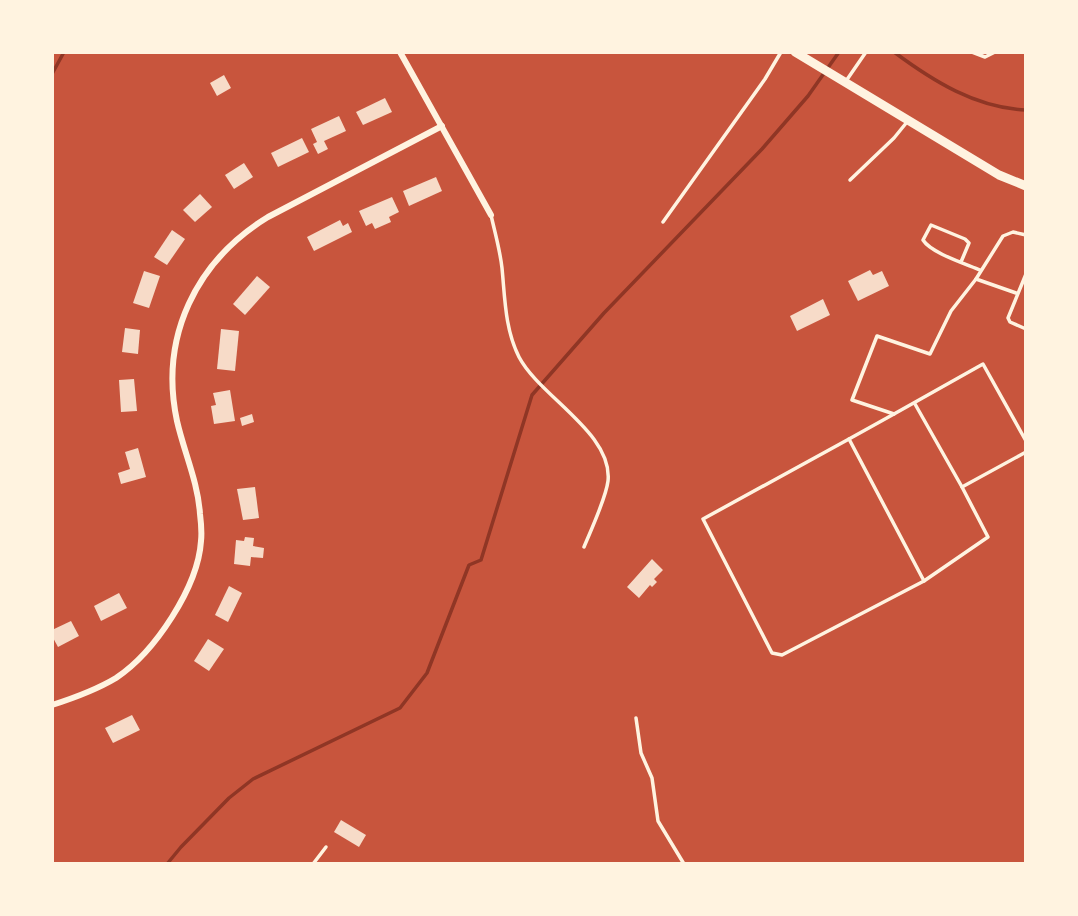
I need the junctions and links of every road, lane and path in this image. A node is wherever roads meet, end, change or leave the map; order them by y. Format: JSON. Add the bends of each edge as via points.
{"nodes":[{"id":1,"x":400,"y":52,"type":"edge"},
{"id":2,"x":781,"y":52,"type":"edge"},
{"id":3,"x":795,"y":52,"type":"edge"},
{"id":4,"x":866,"y":52,"type":"edge"},
{"id":5,"x":972,"y":52,"type":"edge"},
{"id":6,"x":995,"y":52,"type":"edge"},
{"id":7,"x":845,"y":82,"type":"junction"},
{"id":8,"x":908,"y":120,"type":"junction"},
{"id":9,"x":442,"y":127,"type":"junction"},
{"id":10,"x":850,"y":180,"type":"dead end"},
{"id":11,"x":1026,"y":186,"type":"edge"},
{"id":12,"x":491,"y":215,"type":"joint"},
{"id":13,"x":663,"y":222,"type":"dead end"},
{"id":14,"x":1026,"y":235,"type":"edge"},
{"id":15,"x":961,"y":262,"type":"junction"},
{"id":16,"x":980,"y":271,"type":"junction"},
{"id":17,"x":1026,"y":274,"type":"edge"},
{"id":18,"x":976,"y":279,"type":"junction"},
{"id":19,"x":1016,"y":293,"type":"junction"},
{"id":20,"x":1026,"y":328,"type":"edge"},
{"id":21,"x":915,"y":404,"type":"junction"},
{"id":22,"x":894,"y":414,"type":"junction"},
{"id":23,"x":849,"y":439,"type":"junction"},
{"id":24,"x":1026,"y":440,"type":"edge"},
{"id":25,"x":1026,"y":453,"type":"edge"},
{"id":26,"x":961,"y":487,"type":"junction"},
{"id":27,"x":584,"y":547,"type":"dead end"},
{"id":28,"x":924,"y":581,"type":"junction"},
{"id":29,"x":52,"y":705,"type":"edge"},
{"id":30,"x":636,"y":718,"type":"dead end"},
{"id":31,"x":326,"y":847,"type":"dead end"},
{"id":32,"x":313,"y":863,"type":"edge"},
{"id":33,"x":684,"y":863,"type":"edge"}],
"edges":[{"from":1,"to":9,"type":"street"},
{"from":2,"to":13,"type":"lane"},
{"from":3,"to":7,"type":"main road"},
{"from":4,"to":7,"type":"lane"},
{"from":5,"to":6,"type":"lane","via":[[985,57]]},
{"from":7,"to":8,"type":"main road"},
{"from":8,"to":10,"type":"lane"},
{"from":8,"to":11,"type":"main road","via":[[999,175]]},
{"from":9,"to":12,"type":"street"},
{"from":9,"to":29,"type":"street","via":[[268,216],[214,261],[183,317],[172,371],[177,421],[200,511],[201,541],[194,571],[176,610],[132,665],[95,689]]},
{"from":12,"to":27,"type":"lane","via":[[508,328],[520,358],[546,393],[602,450],[608,481]]},
{"from":14,"to":16,"type":"lane","via":[[1013,232],[1003,236]]},
{"from":15,"to":15,"type":"lane","via":[[927,246],[923,240],[931,225],[969,243]]},
{"from":15,"to":16,"type":"lane"},
{"from":16,"to":18,"type":"lane"},
{"from":17,"to":19,"type":"lane"},
{"from":18,"to":19,"type":"lane"},
{"from":18,"to":22,"type":"lane","via":[[951,311],[930,354],[877,336],[852,400]]},
{"from":19,"to":20,"type":"lane","via":[[1007,318]]},
{"from":21,"to":22,"type":"lane"},
{"from":21,"to":24,"type":"lane","via":[[983,364]]},
{"from":21,"to":26,"type":"lane"},
{"from":22,"to":23,"type":"lane"},
{"from":23,"to":28,"type":"lane"},
{"from":23,"to":28,"type":"lane","via":[[704,519],[772,653],[782,655]]},
{"from":25,"to":26,"type":"lane"},
{"from":26,"to":28,"type":"lane","via":[[988,537]]},
{"from":30,"to":33,"type":"lane","via":[[641,753],[652,778],[657,821]]},
{"from":31,"to":32,"type":"lane"}]}
